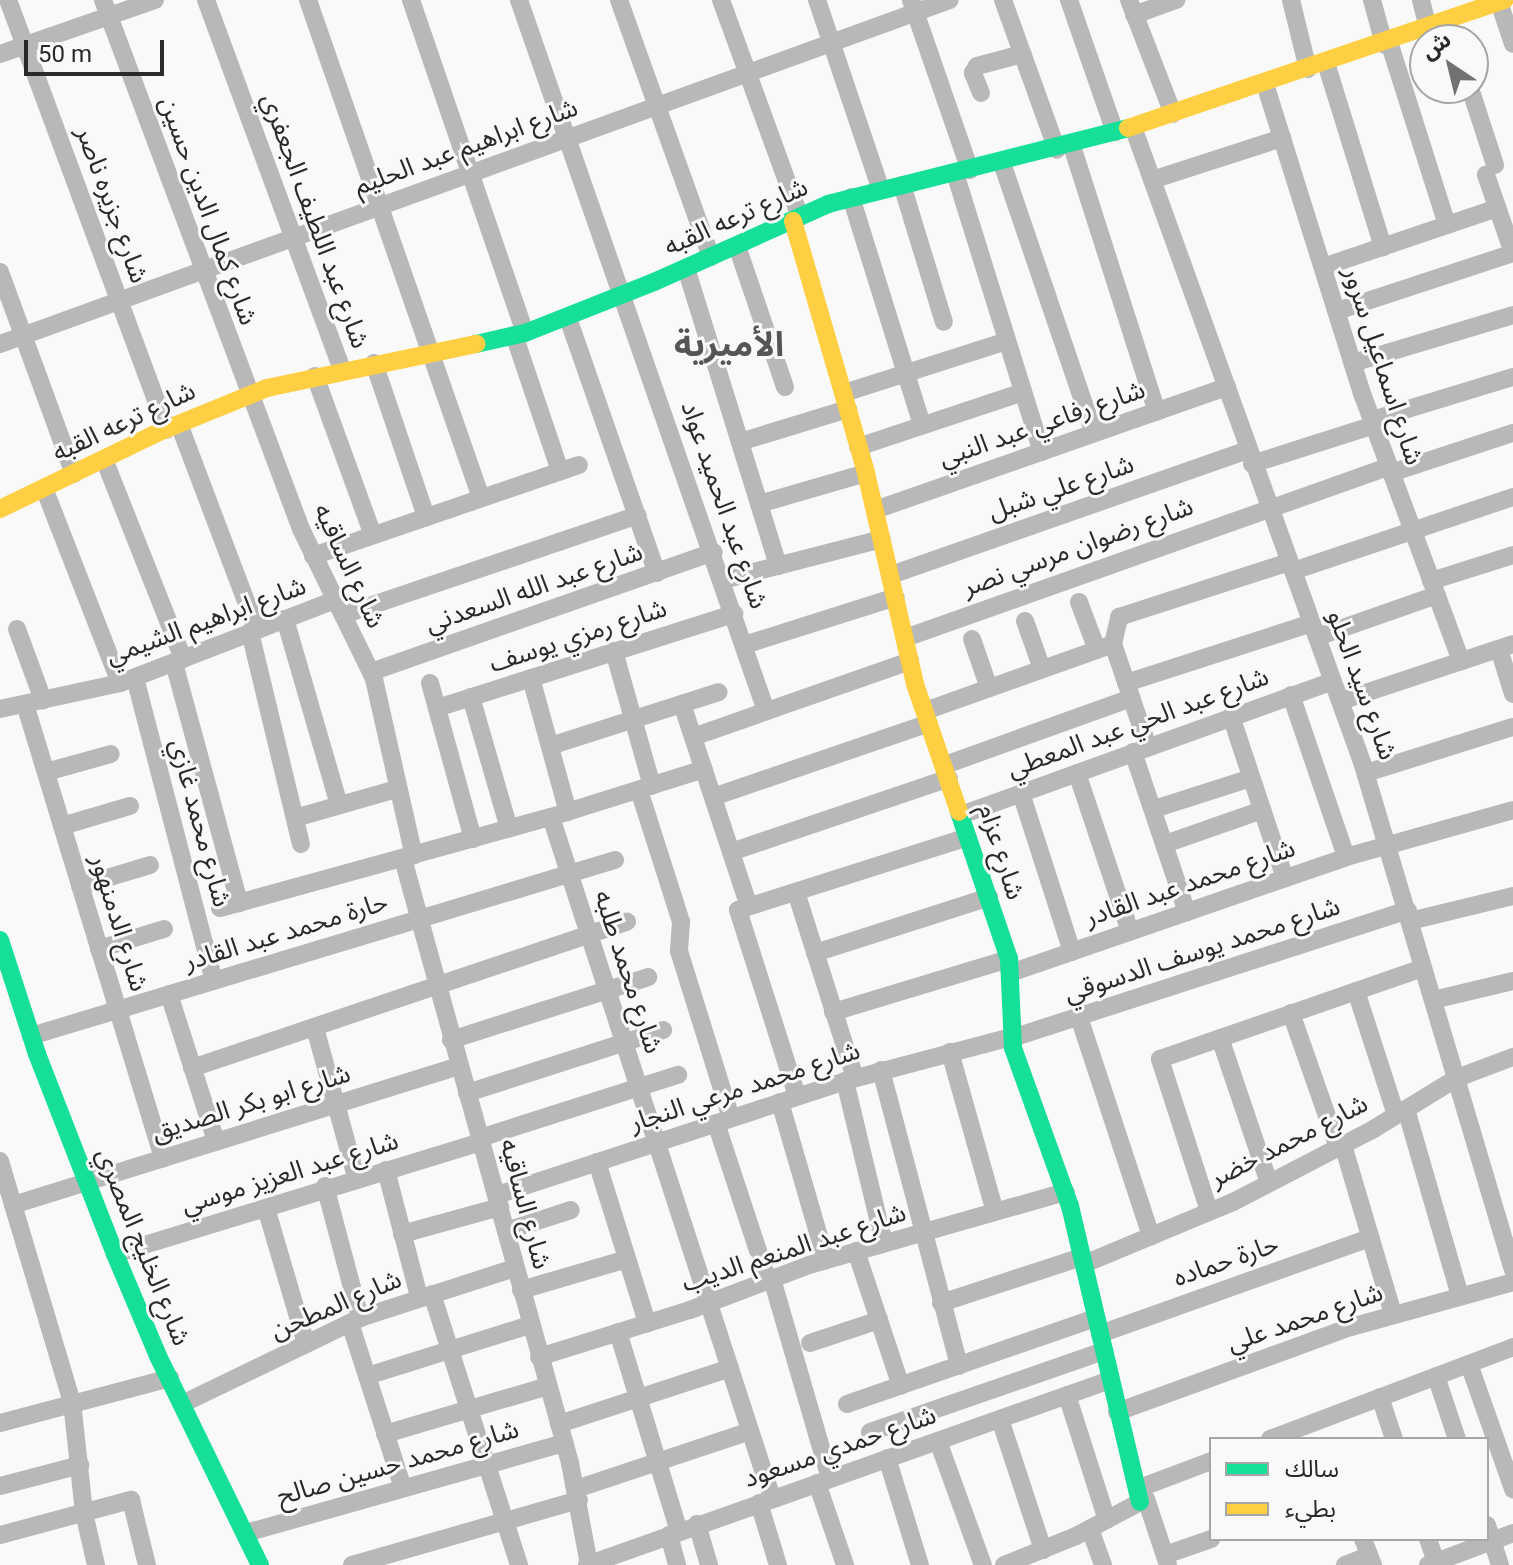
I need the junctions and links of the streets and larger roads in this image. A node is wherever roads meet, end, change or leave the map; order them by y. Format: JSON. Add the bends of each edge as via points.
{"nodes":[{"id":1,"x":8,"y":0,"type":"edge"},
{"id":2,"x":155,"y":0,"type":"edge"},
{"id":3,"x":206,"y":0,"type":"edge"},
{"id":4,"x":308,"y":0,"type":"edge"},
{"id":5,"x":411,"y":0,"type":"edge"},
{"id":6,"x":519,"y":0,"type":"edge"},
{"id":7,"x":619,"y":0,"type":"edge"},
{"id":8,"x":721,"y":0,"type":"edge"},
{"id":9,"x":817,"y":0,"type":"edge"},
{"id":10,"x":950,"y":0,"type":"edge"},
{"id":11,"x":1003,"y":0,"type":"edge"},
{"id":12,"x":1069,"y":0,"type":"edge"},
{"id":13,"x":1176,"y":0,"type":"edge"},
{"id":14,"x":1291,"y":0,"type":"edge"},
{"id":15,"x":1372,"y":0,"type":"edge"},
{"id":16,"x":1421,"y":0,"type":"edge"},
{"id":17,"x":1502,"y":1,"type":"edge"},
{"id":18,"x":913,"y":6,"type":"edge"},
{"id":19,"x":106,"y":8,"type":"edge"},
{"id":20,"x":1132,"y":8,"type":"edge"},
{"id":21,"x":1447,"y":21,"type":"junction"},
{"id":22,"x":1427,"y":24,"type":"edge"},
{"id":23,"x":1439,"y":24,"type":"edge"},
{"id":24,"x":1448,"y":24,"type":"edge"},
{"id":25,"x":1409,"y":35,"type":"edge"},
{"id":26,"x":832,"y":43,"type":"junction"},
{"id":27,"x":1386,"y":43,"type":"junction"},
{"id":28,"x":1513,"y":44,"type":"edge"},
{"id":29,"x":25,"y":45,"type":"junction"},
{"id":30,"x":0,"y":54,"type":"edge"},
{"id":31,"x":1022,"y":54,"type":"junction"},
{"id":32,"x":1317,"y":66,"type":"junction"},
{"id":33,"x":748,"y":73,"type":"junction"},
{"id":34,"x":1265,"y":84,"type":"junction"},
{"id":35,"x":981,"y":93,"type":"dead end"},
{"id":36,"x":1474,"y":104,"type":"edge"},
{"id":37,"x":657,"y":106,"type":"junction"},
{"id":38,"x":1173,"y":114,"type":"junction"},
{"id":39,"x":1124,"y":130,"type":"junction"},
{"id":40,"x":568,"y":138,"type":"junction"},
{"id":41,"x":1282,"y":138,"type":"junction"},
{"id":42,"x":1064,"y":148,"type":"junction"},
{"id":43,"x":1002,"y":163,"type":"junction"},
{"id":44,"x":962,"y":172,"type":"junction"},
{"id":45,"x":472,"y":173,"type":"junction"},
{"id":46,"x":1152,"y":180,"type":"junction"},
{"id":47,"x":902,"y":185,"type":"junction"},
{"id":48,"x":881,"y":190,"type":"junction"},
{"id":49,"x":851,"y":197,"type":"junction"},
{"id":50,"x":381,"y":206,"type":"junction"},
{"id":51,"x":1497,"y":208,"type":"junction"},
{"id":52,"x":796,"y":219,"type":"junction"},
{"id":53,"x":1447,"y":225,"type":"junction"},
{"id":54,"x":293,"y":238,"type":"junction"},
{"id":55,"x":737,"y":246,"type":"junction"},
{"id":56,"x":1383,"y":247,"type":"junction"},
{"id":57,"x":1513,"y":253,"type":"edge"},
{"id":58,"x":711,"y":257,"type":"junction"},
{"id":59,"x":1323,"y":267,"type":"junction"},
{"id":60,"x":686,"y":268,"type":"junction"},
{"id":61,"x":202,"y":271,"type":"junction"},
{"id":62,"x":0,"y":272,"type":"edge"},
{"id":63,"x":624,"y":295,"type":"junction"},
{"id":64,"x":120,"y":300,"type":"junction"},
{"id":65,"x":1337,"y":311,"type":"junction"},
{"id":66,"x":1513,"y":315,"type":"edge"},
{"id":67,"x":568,"y":318,"type":"junction"},
{"id":68,"x":944,"y":322,"type":"dead end"},
{"id":69,"x":520,"y":334,"type":"junction"},
{"id":70,"x":23,"y":335,"type":"junction"},
{"id":71,"x":1007,"y":341,"type":"junction"},
{"id":72,"x":0,"y":344,"type":"edge"},
{"id":73,"x":433,"y":353,"type":"junction"},
{"id":74,"x":374,"y":363,"type":"junction"},
{"id":75,"x":1353,"y":363,"type":"junction"},
{"id":76,"x":342,"y":369,"type":"junction"},
{"id":77,"x":906,"y":373,"type":"junction"},
{"id":78,"x":315,"y":376,"type":"junction"},
{"id":79,"x":1513,"y":377,"type":"edge"},
{"id":80,"x":785,"y":387,"type":"dead end"},
{"id":81,"x":1227,"y":387,"type":"junction"},
{"id":82,"x":1023,"y":392,"type":"junction"},
{"id":83,"x":248,"y":395,"type":"junction"},
{"id":84,"x":846,"y":401,"type":"junction"},
{"id":85,"x":1157,"y":412,"type":"junction"},
{"id":86,"x":1373,"y":422,"type":"junction"},
{"id":87,"x":922,"y":425,"type":"junction"},
{"id":88,"x":173,"y":426,"type":"junction"},
{"id":89,"x":1094,"y":433,"type":"junction"},
{"id":90,"x":1513,"y":433,"type":"edge"},
{"id":91,"x":740,"y":442,"type":"junction"},
{"id":92,"x":858,"y":447,"type":"junction"},
{"id":93,"x":1042,"y":452,"type":"junction"},
{"id":94,"x":1250,"y":457,"type":"junction"},
{"id":95,"x":104,"y":459,"type":"junction"},
{"id":96,"x":579,"y":465,"type":"dead end"},
{"id":97,"x":1390,"y":470,"type":"junction"},
{"id":98,"x":560,"y":471,"type":"junction"},
{"id":99,"x":866,"y":473,"type":"junction"},
{"id":100,"x":74,"y":474,"type":"junction"},
{"id":101,"x":44,"y":488,"type":"junction"},
{"id":102,"x":1513,"y":497,"type":"edge"},
{"id":103,"x":481,"y":498,"type":"junction"},
{"id":104,"x":759,"y":504,"type":"junction"},
{"id":105,"x":1268,"y":505,"type":"junction"},
{"id":106,"x":0,"y":509,"type":"edge"},
{"id":107,"x":875,"y":510,"type":"junction"},
{"id":108,"x":638,"y":515,"type":"junction"},
{"id":109,"x":426,"y":517,"type":"junction"},
{"id":110,"x":1412,"y":529,"type":"junction"},
{"id":111,"x":373,"y":535,"type":"junction"},
{"id":112,"x":882,"y":539,"type":"junction"},
{"id":113,"x":714,"y":552,"type":"junction"},
{"id":114,"x":1513,"y":555,"type":"edge"},
{"id":115,"x":313,"y":556,"type":"junction"},
{"id":116,"x":778,"y":566,"type":"junction"},
{"id":117,"x":1291,"y":566,"type":"junction"},
{"id":118,"x":657,"y":573,"type":"junction"},
{"id":119,"x":891,"y":575,"type":"junction"},
{"id":120,"x":723,"y":580,"type":"junction"},
{"id":121,"x":1434,"y":588,"type":"junction"},
{"id":122,"x":896,"y":597,"type":"junction"},
{"id":123,"x":1079,"y":602,"type":"dead end"},
{"id":124,"x":339,"y":608,"type":"junction"},
{"id":125,"x":734,"y":614,"type":"junction"},
{"id":126,"x":285,"y":619,"type":"junction"},
{"id":127,"x":1025,"y":621,"type":"dead end"},
{"id":128,"x":17,"y":629,"type":"dead end"},
{"id":129,"x":1315,"y":630,"type":"junction"},
{"id":130,"x":253,"y":631,"type":"junction"},
{"id":131,"x":905,"y":638,"type":"junction"},
{"id":132,"x":972,"y":639,"type":"dead end"},
{"id":133,"x":744,"y":645,"type":"junction"},
{"id":134,"x":1506,"y":646,"type":"edge"},
{"id":135,"x":1105,"y":647,"type":"junction"},
{"id":136,"x":614,"y":651,"type":"junction"},
{"id":137,"x":178,"y":661,"type":"junction"},
{"id":138,"x":910,"y":661,"type":"junction"},
{"id":139,"x":1461,"y":661,"type":"junction"},
{"id":140,"x":1042,"y":669,"type":"junction"},
{"id":141,"x":371,"y":672,"type":"junction"},
{"id":142,"x":531,"y":678,"type":"junction"},
{"id":143,"x":127,"y":680,"type":"junction"},
{"id":144,"x":1333,"y":681,"type":"junction"},
{"id":145,"x":430,"y":683,"type":"dead end"},
{"id":146,"x":989,"y":688,"type":"junction"},
{"id":147,"x":1129,"y":691,"type":"junction"},
{"id":148,"x":719,"y":692,"type":"dead end"},
{"id":149,"x":1513,"y":694,"type":"edge"},
{"id":150,"x":1291,"y":695,"type":"junction"},
{"id":151,"x":471,"y":697,"type":"junction"},
{"id":152,"x":1341,"y":701,"type":"junction"},
{"id":153,"x":34,"y":702,"type":"junction"},
{"id":154,"x":682,"y":704,"type":"junction"},
{"id":155,"x":437,"y":708,"type":"junction"},
{"id":156,"x":0,"y":709,"type":"edge"},
{"id":157,"x":766,"y":711,"type":"junction"},
{"id":158,"x":1231,"y":716,"type":"junction"},
{"id":159,"x":927,"y":717,"type":"junction"},
{"id":160,"x":634,"y":720,"type":"junction"},
{"id":161,"x":1513,"y":727,"type":"edge"},
{"id":162,"x":693,"y":737,"type":"junction"},
{"id":163,"x":550,"y":746,"type":"junction"},
{"id":164,"x":1141,"y":750,"type":"junction"},
{"id":165,"x":111,"y":754,"type":"dead end"},
{"id":166,"x":704,"y":769,"type":"junction"},
{"id":167,"x":46,"y":772,"type":"junction"},
{"id":168,"x":947,"y":772,"type":"junction"},
{"id":169,"x":1077,"y":773,"type":"junction"},
{"id":170,"x":1366,"y":773,"type":"junction"},
{"id":171,"x":1251,"y":778,"type":"junction"},
{"id":172,"x":646,"y":788,"type":"junction"},
{"id":173,"x":397,"y":789,"type":"junction"},
{"id":174,"x":1021,"y":793,"type":"junction"},
{"id":175,"x":713,"y":797,"type":"junction"},
{"id":176,"x":339,"y":805,"type":"junction"},
{"id":177,"x":130,"y":806,"type":"dead end"},
{"id":178,"x":1154,"y":809,"type":"junction"},
{"id":179,"x":1262,"y":810,"type":"junction"},
{"id":180,"x":1513,"y":810,"type":"edge"},
{"id":181,"x":560,"y":814,"type":"junction"},
{"id":182,"x":961,"y":815,"type":"junction"},
{"id":183,"x":295,"y":818,"type":"junction"},
{"id":184,"x":62,"y":826,"type":"junction"},
{"id":185,"x":509,"y":829,"type":"junction"},
{"id":186,"x":968,"y":837,"type":"junction"},
{"id":187,"x":473,"y":839,"type":"junction"},
{"id":188,"x":301,"y":844,"type":"dead end"},
{"id":189,"x":1165,"y":844,"type":"junction"},
{"id":190,"x":1388,"y":844,"type":"junction"},
{"id":191,"x":731,"y":852,"type":"junction"},
{"id":192,"x":408,"y":857,"type":"junction"},
{"id":193,"x":1346,"y":857,"type":"junction"},
{"id":194,"x":615,"y":860,"type":"dead end"},
{"id":195,"x":150,"y":865,"type":"dead end"},
{"id":196,"x":569,"y":873,"type":"junction"},
{"id":197,"x":1285,"y":878,"type":"junction"},
{"id":198,"x":80,"y":886,"type":"junction"},
{"id":199,"x":796,"y":892,"type":"junction"},
{"id":200,"x":1513,"y":896,"type":"edge"},
{"id":201,"x":989,"y":897,"type":"junction"},
{"id":202,"x":239,"y":903,"type":"junction"},
{"id":203,"x":220,"y":908,"type":"dead end"},
{"id":204,"x":744,"y":908,"type":"junction"},
{"id":205,"x":1187,"y":912,"type":"junction"},
{"id":206,"x":1409,"y":916,"type":"junction"},
{"id":207,"x":418,"y":918,"type":"junction"},
{"id":208,"x":627,"y":922,"type":"dead end"},
{"id":209,"x":164,"y":929,"type":"dead end"},
{"id":210,"x":1130,"y":931,"type":"junction"},
{"id":211,"x":589,"y":936,"type":"junction"},
{"id":212,"x":0,"y":940,"type":"edge"},
{"id":213,"x":99,"y":949,"type":"junction"},
{"id":214,"x":1072,"y":952,"type":"junction"},
{"id":215,"x":815,"y":953,"type":"junction"},
{"id":216,"x":1010,"y":966,"type":"junction"},
{"id":217,"x":1423,"y":968,"type":"junction"},
{"id":218,"x":648,"y":977,"type":"dead end"},
{"id":219,"x":214,"y":981,"type":"junction"},
{"id":220,"x":1513,"y":981,"type":"edge"},
{"id":221,"x":436,"y":989,"type":"junction"},
{"id":222,"x":607,"y":990,"type":"junction"},
{"id":223,"x":1356,"y":991,"type":"junction"},
{"id":224,"x":169,"y":994,"type":"junction"},
{"id":225,"x":1433,"y":1000,"type":"junction"},
{"id":226,"x":118,"y":1009,"type":"junction"},
{"id":227,"x":833,"y":1012,"type":"junction"},
{"id":228,"x":1291,"y":1013,"type":"junction"},
{"id":229,"x":1079,"y":1017,"type":"junction"},
{"id":230,"x":315,"y":1028,"type":"junction"},
{"id":231,"x":663,"y":1030,"type":"dead end"},
{"id":232,"x":31,"y":1036,"type":"junction"},
{"id":233,"x":1012,"y":1038,"type":"junction"},
{"id":234,"x":1220,"y":1038,"type":"junction"},
{"id":235,"x":451,"y":1040,"type":"junction"},
{"id":236,"x":624,"y":1042,"type":"junction"},
{"id":237,"x":950,"y":1052,"type":"junction"},
{"id":238,"x":1513,"y":1057,"type":"edge"},
{"id":239,"x":458,"y":1066,"type":"junction"},
{"id":240,"x":192,"y":1068,"type":"junction"},
{"id":241,"x":881,"y":1070,"type":"junction"},
{"id":242,"x":678,"y":1075,"type":"dead end"},
{"id":243,"x":1457,"y":1078,"type":"junction"},
{"id":244,"x":850,"y":1079,"type":"junction"},
{"id":245,"x":639,"y":1088,"type":"junction"},
{"id":246,"x":467,"y":1093,"type":"junction"},
{"id":247,"x":788,"y":1099,"type":"junction"},
{"id":248,"x":336,"y":1104,"type":"junction"},
{"id":249,"x":1401,"y":1112,"type":"junction"},
{"id":250,"x":724,"y":1120,"type":"junction"},
{"id":251,"x":481,"y":1140,"type":"junction"},
{"id":252,"x":216,"y":1141,"type":"junction"},
{"id":253,"x":656,"y":1142,"type":"junction"},
{"id":254,"x":1340,"y":1146,"type":"junction"},
{"id":255,"x":163,"y":1158,"type":"junction"},
{"id":256,"x":0,"y":1161,"type":"edge"},
{"id":257,"x":597,"y":1162,"type":"junction"},
{"id":258,"x":386,"y":1170,"type":"junction"},
{"id":259,"x":356,"y":1177,"type":"junction"},
{"id":260,"x":89,"y":1181,"type":"junction"},
{"id":261,"x":1269,"y":1183,"type":"junction"},
{"id":262,"x":325,"y":1186,"type":"junction"},
{"id":263,"x":1066,"y":1192,"type":"junction"},
{"id":264,"x":498,"y":1201,"type":"junction"},
{"id":265,"x":13,"y":1205,"type":"junction"},
{"id":266,"x":266,"y":1208,"type":"junction"},
{"id":267,"x":571,"y":1210,"type":"dead end"},
{"id":268,"x":1209,"y":1211,"type":"junction"},
{"id":269,"x":995,"y":1212,"type":"junction"},
{"id":270,"x":506,"y":1231,"type":"junction"},
{"id":271,"x":921,"y":1233,"type":"junction"},
{"id":272,"x":402,"y":1234,"type":"junction"},
{"id":273,"x":1151,"y":1236,"type":"junction"},
{"id":274,"x":1370,"y":1238,"type":"junction"},
{"id":275,"x":884,"y":1243,"type":"junction"},
{"id":276,"x":856,"y":1251,"type":"junction"},
{"id":277,"x":115,"y":1254,"type":"junction"},
{"id":278,"x":627,"y":1259,"type":"junction"},
{"id":279,"x":826,"y":1260,"type":"junction"},
{"id":280,"x":1083,"y":1260,"type":"junction"},
{"id":281,"x":515,"y":1268,"type":"junction"},
{"id":282,"x":1513,"y":1270,"type":"edge"},
{"id":283,"x":770,"y":1280,"type":"junction"},
{"id":284,"x":1513,"y":1282,"type":"edge"},
{"id":285,"x":521,"y":1290,"type":"junction"},
{"id":286,"x":425,"y":1296,"type":"junction"},
{"id":287,"x":1460,"y":1296,"type":"junction"},
{"id":288,"x":709,"y":1303,"type":"junction"},
{"id":289,"x":941,"y":1303,"type":"junction"},
{"id":290,"x":1393,"y":1314,"type":"junction"},
{"id":291,"x":879,"y":1320,"type":"junction"},
{"id":292,"x":355,"y":1321,"type":"junction"},
{"id":293,"x":647,"y":1323,"type":"junction"},
{"id":294,"x":530,"y":1325,"type":"junction"},
{"id":295,"x":618,"y":1332,"type":"junction"},
{"id":296,"x":1100,"y":1334,"type":"junction"},
{"id":297,"x":810,"y":1343,"type":"dead end"},
{"id":298,"x":306,"y":1344,"type":"junction"},
{"id":299,"x":1513,"y":1347,"type":"edge"},
{"id":300,"x":452,"y":1350,"type":"junction"},
{"id":301,"x":539,"y":1357,"type":"junction"},
{"id":302,"x":1469,"y":1364,"type":"junction"},
{"id":303,"x":959,"y":1366,"type":"junction"},
{"id":304,"x":730,"y":1368,"type":"junction"},
{"id":305,"x":367,"y":1376,"type":"junction"},
{"id":306,"x":1436,"y":1376,"type":"junction"},
{"id":307,"x":170,"y":1378,"type":"junction"},
{"id":308,"x":1110,"y":1380,"type":"junction"},
{"id":309,"x":548,"y":1386,"type":"junction"},
{"id":310,"x":901,"y":1386,"type":"junction"},
{"id":311,"x":1067,"y":1395,"type":"junction"},
{"id":312,"x":1380,"y":1397,"type":"junction"},
{"id":313,"x":638,"y":1399,"type":"junction"},
{"id":314,"x":72,"y":1402,"type":"junction"},
{"id":315,"x":182,"y":1404,"type":"junction"},
{"id":316,"x":847,"y":1404,"type":"dead end"},
{"id":317,"x":470,"y":1409,"type":"junction"},
{"id":318,"x":1117,"y":1412,"type":"junction"},
{"id":319,"x":1000,"y":1419,"type":"junction"},
{"id":320,"x":1320,"y":1420,"type":"junction"},
{"id":321,"x":0,"y":1423,"type":"edge"},
{"id":322,"x":559,"y":1424,"type":"junction"},
{"id":323,"x":890,"y":1425,"type":"junction"},
{"id":324,"x":750,"y":1431,"type":"junction"},
{"id":325,"x":870,"y":1432,"type":"dead end"},
{"id":326,"x":385,"y":1434,"type":"junction"},
{"id":327,"x":1275,"y":1437,"type":"edge"},
{"id":328,"x":1325,"y":1437,"type":"edge"},
{"id":329,"x":1393,"y":1437,"type":"edge"},
{"id":330,"x":1456,"y":1437,"type":"edge"},
{"id":331,"x":938,"y":1441,"type":"junction"},
{"id":332,"x":565,"y":1443,"type":"junction"},
{"id":333,"x":893,"y":1456,"type":"junction"},
{"id":334,"x":658,"y":1462,"type":"junction"},
{"id":335,"x":1209,"y":1462,"type":"edge"},
{"id":336,"x":488,"y":1464,"type":"junction"},
{"id":337,"x":80,"y":1465,"type":"junction"},
{"id":338,"x":823,"y":1480,"type":"junction"},
{"id":339,"x":0,"y":1486,"type":"edge"},
{"id":340,"x":403,"y":1488,"type":"junction"},
{"id":341,"x":1513,"y":1489,"type":"edge"},
{"id":342,"x":577,"y":1494,"type":"junction"},
{"id":343,"x":1141,"y":1497,"type":"junction"},
{"id":344,"x":766,"y":1500,"type":"junction"},
{"id":345,"x":84,"y":1513,"type":"junction"},
{"id":346,"x":506,"y":1520,"type":"junction"},
{"id":347,"x":1107,"y":1520,"type":"junction"},
{"id":348,"x":697,"y":1524,"type":"junction"},
{"id":349,"x":1090,"y":1529,"type":"junction"},
{"id":350,"x":246,"y":1533,"type":"junction"},
{"id":351,"x":674,"y":1533,"type":"junction"},
{"id":352,"x":1490,"y":1533,"type":"edge"},
{"id":353,"x":1513,"y":1533,"type":"edge"},
{"id":354,"x":0,"y":1535,"type":"edge"},
{"id":355,"x":1209,"y":1540,"type":"edge"},
{"id":356,"x":1428,"y":1541,"type":"edge"},
{"id":357,"x":1475,"y":1541,"type":"edge"},
{"id":358,"x":1368,"y":1553,"type":"edge"},
{"id":359,"x":1037,"y":1556,"type":"edge"},
{"id":360,"x":1167,"y":1560,"type":"edge"},
{"id":361,"x":1432,"y":1564,"type":"edge"},
{"id":362,"x":96,"y":1565,"type":"edge"},
{"id":363,"x":147,"y":1565,"type":"edge"},
{"id":364,"x":260,"y":1565,"type":"edge"},
{"id":365,"x":352,"y":1565,"type":"edge"},
{"id":366,"x":519,"y":1565,"type":"edge"},
{"id":367,"x":588,"y":1565,"type":"edge"},
{"id":368,"x":677,"y":1565,"type":"edge"},
{"id":369,"x":709,"y":1565,"type":"edge"},
{"id":370,"x":778,"y":1565,"type":"edge"},
{"id":371,"x":845,"y":1565,"type":"edge"},
{"id":372,"x":920,"y":1565,"type":"edge"},
{"id":373,"x":983,"y":1565,"type":"edge"},
{"id":374,"x":1004,"y":1565,"type":"edge"},
{"id":375,"x":1103,"y":1565,"type":"edge"},
{"id":376,"x":1345,"y":1565,"type":"edge"},
{"id":377,"x":1500,"y":1565,"type":"edge"}],
"edges":[{"from":1,"to":29,"type":"street","name":"شارع جزيره ناصر"},
{"from":2,"to":19,"type":"street"},
{"from":3,"to":54,"type":"street","name":"شارع عبد اللطيف الجعفري"},
{"from":4,"to":50,"type":"street"},
{"from":5,"to":45,"type":"street"},
{"from":6,"to":40,"type":"street","name":"شارع عبد الحميد عواد"},
{"from":7,"to":37,"type":"street"},
{"from":8,"to":33,"type":"street"},
{"from":9,"to":26,"type":"street"},
{"from":10,"to":18,"type":"street","name":"شارع ابراهيم عبد الحليم"},
{"from":11,"to":31,"type":"street"},
{"from":12,"to":39,"type":"street","name":"شارع سيد الحلو"},
{"from":13,"to":20,"type":"street"},
{"from":14,"to":32,"type":"street"},
{"from":15,"to":27,"type":"street"},
{"from":16,"to":22,"type":"street"},
{"from":17,"to":21,"type":"street","name":"شارع ترعه القبه"},
{"from":17,"to":28,"type":"street"},
{"from":18,"to":26,"type":"street","name":"شارع ابراهيم عبد الحليم"},
{"from":18,"to":44,"type":"street"},
{"from":19,"to":29,"type":"street"},
{"from":19,"to":61,"type":"street","name":"شارع كمال الدين حسين"},
{"from":20,"to":38,"type":"street"},
{"from":21,"to":23,"type":"street","name":"شارع ترعه القبه"},
{"from":21,"to":24,"type":"street"},
{"from":25,"to":27,"type":"street","name":"شارع ترعه القبه"},
{"from":26,"to":33,"type":"street","name":"شارع ابراهيم عبد الحليم"},
{"from":26,"to":48,"type":"street"},
{"from":27,"to":32,"type":"street","name":"شارع ترعه القبه"},
{"from":27,"to":53,"type":"street"},
{"from":29,"to":30,"type":"street"},
{"from":29,"to":64,"type":"street","name":"شارع جزيره ناصر"},
{"from":31,"to":35,"type":"street","via":[[977,66],[973,73]]},
{"from":31,"to":42,"type":"street"},
{"from":32,"to":34,"type":"street","name":"شارع ترعه القبه"},
{"from":32,"to":56,"type":"street"},
{"from":33,"to":37,"type":"street","name":"شارع ابراهيم عبد الحليم"},
{"from":33,"to":52,"type":"street"},
{"from":34,"to":38,"type":"street","name":"شارع ترعه القبه"},
{"from":34,"to":41,"type":"street","name":"شارع اسماعيل سرور"},
{"from":36,"to":51,"type":"street"},
{"from":37,"to":40,"type":"street","name":"شارع ابراهيم عبد الحليم"},
{"from":37,"to":58,"type":"street"},
{"from":38,"to":39,"type":"street","name":"شارع ترعه القبه"},
{"from":39,"to":42,"type":"street","name":"شارع ترعه القبه"},
{"from":39,"to":46,"type":"street","name":"شارع سيد الحلو"},
{"from":40,"to":45,"type":"street","name":"شارع ابراهيم عبد الحليم"},
{"from":40,"to":63,"type":"street","name":"شارع عبد الحميد عواد"},
{"from":41,"to":46,"type":"street"},
{"from":41,"to":59,"type":"street","name":"شارع اسماعيل سرور"},
{"from":42,"to":43,"type":"street","name":"شارع ترعه القبه"},
{"from":42,"to":85,"type":"street"},
{"from":43,"to":44,"type":"street","name":"شارع ترعه القبه"},
{"from":43,"to":89,"type":"street"},
{"from":44,"to":47,"type":"street","name":"شارع ترعه القبه"},
{"from":44,"to":71,"type":"street"},
{"from":45,"to":50,"type":"street","name":"شارع ابراهيم عبد الحليم"},
{"from":45,"to":69,"type":"street"},
{"from":46,"to":81,"type":"street","name":"شارع سيد الحلو"},
{"from":47,"to":48,"type":"street","name":"شارع ترعه القبه"},
{"from":47,"to":68,"type":"street"},
{"from":48,"to":49,"type":"street","name":"شارع ترعه القبه"},
{"from":49,"to":52,"type":"street","name":"شارع ترعه القبه"},
{"from":49,"to":77,"type":"street"},
{"from":50,"to":54,"type":"street","name":"شارع ابراهيم عبد الحليم"},
{"from":50,"to":73,"type":"street"},
{"from":51,"to":53,"type":"street"},
{"from":51,"to":57,"type":"street"},
{"from":52,"to":55,"type":"street","name":"شارع ترعه القبه"},
{"from":52,"to":84,"type":"street","name":"شارع عزام"},
{"from":53,"to":56,"type":"street"},
{"from":54,"to":61,"type":"street","name":"شارع ابراهيم عبد الحليم"},
{"from":54,"to":76,"type":"street","name":"شارع عبد اللطيف الجعفري"},
{"from":55,"to":58,"type":"street","name":"شارع ترعه القبه"},
{"from":55,"to":80,"type":"street"},
{"from":56,"to":59,"type":"street"},
{"from":57,"to":65,"type":"street"},
{"from":58,"to":60,"type":"street","name":"شارع ترعه القبه"},
{"from":59,"to":65,"type":"street","name":"شارع اسماعيل سرور"},
{"from":60,"to":63,"type":"street","name":"شارع ترعه القبه"},
{"from":60,"to":91,"type":"street"},
{"from":61,"to":64,"type":"street","name":"شارع ابراهيم عبد الحليم"},
{"from":61,"to":83,"type":"street","name":"شارع كمال الدين حسين"},
{"from":62,"to":70,"type":"street"},
{"from":63,"to":67,"type":"street","name":"شارع ترعه القبه"},
{"from":63,"to":113,"type":"street","name":"شارع عبد الحميد عواد"},
{"from":64,"to":70,"type":"street","name":"شارع ابراهيم عبد الحليم"},
{"from":64,"to":88,"type":"street","name":"شارع جزيره ناصر"},
{"from":65,"to":75,"type":"street","name":"شارع اسماعيل سرور"},
{"from":66,"to":75,"type":"street"},
{"from":67,"to":69,"type":"street","name":"شارع ترعه القبه"},
{"from":67,"to":108,"type":"street"},
{"from":69,"to":73,"type":"street","name":"شارع ترعه القبه"},
{"from":69,"to":98,"type":"street"},
{"from":70,"to":72,"type":"street","name":"شارع ابراهيم عبد الحليم"},
{"from":70,"to":100,"type":"street"},
{"from":71,"to":77,"type":"street"},
{"from":71,"to":82,"type":"street"},
{"from":73,"to":74,"type":"street","name":"شارع ترعه القبه"},
{"from":73,"to":103,"type":"street"},
{"from":74,"to":76,"type":"street","name":"شارع ترعه القبه"},
{"from":74,"to":109,"type":"street"},
{"from":75,"to":86,"type":"street","name":"شارع اسماعيل سرور"},
{"from":76,"to":78,"type":"street","name":"شارع ترعه القبه"},
{"from":77,"to":84,"type":"street"},
{"from":77,"to":87,"type":"street"},
{"from":78,"to":83,"type":"street","name":"شارع ترعه القبه"},
{"from":78,"to":111,"type":"street"},
{"from":79,"to":86,"type":"street","name":"شارع علي شبل"},
{"from":81,"to":85,"type":"street","name":"شارع رفاعي عبد النبي"},
{"from":81,"to":94,"type":"street","name":"شارع سيد الحلو"},
{"from":82,"to":87,"type":"street"},
{"from":82,"to":93,"type":"street"},
{"from":83,"to":88,"type":"street","name":"شارع ترعه القبه"},
{"from":83,"to":115,"type":"street","name":"شارع الساقيه"},
{"from":84,"to":91,"type":"street"},
{"from":84,"to":92,"type":"street","name":"شارع عزام"},
{"from":85,"to":89,"type":"street","name":"شارع رفاعي عبد النبي"},
{"from":86,"to":94,"type":"street","name":"شارع علي شبل"},
{"from":86,"to":97,"type":"street","name":"شارع اسماعيل سرور"},
{"from":87,"to":92,"type":"street"},
{"from":88,"to":95,"type":"street","name":"شارع ترعه القبه"},
{"from":88,"to":130,"type":"street","name":"شارع جزيره ناصر"},
{"from":89,"to":93,"type":"street","name":"شارع رفاعي عبد النبي"},
{"from":90,"to":97,"type":"street","name":"شارع رضوان مرسي نصر"},
{"from":91,"to":104,"type":"street"},
{"from":92,"to":99,"type":"street","name":"شارع عزام"},
{"from":93,"to":107,"type":"street","name":"شارع رفاعي عبد النبي"},
{"from":94,"to":105,"type":"street","name":"شارع سيد الحلو"},
{"from":94,"to":119,"type":"street","name":"شارع علي شبل"},
{"from":95,"to":100,"type":"street","name":"شارع ترعه القبه"},
{"from":95,"to":137,"type":"street"},
{"from":96,"to":98,"type":"street"},
{"from":97,"to":105,"type":"street","name":"شارع رضوان مرسي نصر"},
{"from":97,"to":110,"type":"street","name":"شارع اسماعيل سرور"},
{"from":98,"to":103,"type":"street"},
{"from":99,"to":104,"type":"street"},
{"from":99,"to":107,"type":"street","name":"شارع عزام"},
{"from":100,"to":101,"type":"street","name":"شارع ترعه القبه"},
{"from":101,"to":106,"type":"street","name":"شارع ترعه القبه"},
{"from":101,"to":143,"type":"street","name":"شارع محمد غازي"},
{"from":102,"to":110,"type":"street"},
{"from":103,"to":109,"type":"street"},
{"from":104,"to":116,"type":"street"},
{"from":105,"to":117,"type":"street","name":"شارع سيد الحلو"},
{"from":105,"to":131,"type":"street","name":"شارع رضوان مرسي نصر"},
{"from":107,"to":112,"type":"street","name":"شارع عزام"},
{"from":108,"to":118,"type":"street"},
{"from":108,"to":124,"type":"street","name":"شارع ابراهيم الشيمي"},
{"from":109,"to":111,"type":"street"},
{"from":110,"to":117,"type":"street"},
{"from":110,"to":121,"type":"street","name":"شارع اسماعيل سرور"},
{"from":111,"to":115,"type":"street"},
{"from":112,"to":116,"type":"street"},
{"from":112,"to":119,"type":"street","name":"شارع عزام"},
{"from":113,"to":118,"type":"street","name":"شارع عبد الله السعدني"},
{"from":113,"to":120,"type":"street","name":"شارع عبد الحميد عواد"},
{"from":114,"to":121,"type":"street"},
{"from":115,"to":124,"type":"street","name":"شارع الساقيه"},
{"from":116,"to":120,"type":"street"},
{"from":117,"to":129,"type":"street","name":"شارع سيد الحلو"},
{"from":117,"to":135,"type":"street","via":[[1119,617]]},
{"from":118,"to":141,"type":"street","name":"شارع عبد الله السعدني"},
{"from":119,"to":122,"type":"street","name":"شارع عزام"},
{"from":120,"to":125,"type":"street","name":"شارع عبد الحميد عواد"},
{"from":121,"to":129,"type":"street"},
{"from":121,"to":139,"type":"street","name":"شارع اسماعيل سرور"},
{"from":122,"to":131,"type":"street","name":"شارع عزام"},
{"from":122,"to":133,"type":"street"},
{"from":123,"to":135,"type":"street"},
{"from":124,"to":126,"type":"street","name":"شارع ابراهيم الشيمي"},
{"from":124,"to":141,"type":"street","name":"شارع الساقيه"},
{"from":125,"to":133,"type":"street","name":"شارع عبد الحميد عواد"},
{"from":125,"to":136,"type":"street","name":"شارع رمزي يوسف"},
{"from":126,"to":130,"type":"street","name":"شارع ابراهيم الشيمي"},
{"from":126,"to":176,"type":"street"},
{"from":127,"to":140,"type":"street"},
{"from":128,"to":153,"type":"street","name":"شارع الدمنهور"},
{"from":129,"to":144,"type":"street","name":"شارع سيد الحلو"},
{"from":129,"to":147,"type":"street"},
{"from":130,"to":137,"type":"street","name":"شارع ابراهيم الشيمي"},
{"from":130,"to":183,"type":"street","name":"شارع جزيره ناصر"},
{"from":131,"to":138,"type":"street","name":"شارع عزام"},
{"from":132,"to":146,"type":"street"},
{"from":133,"to":157,"type":"street","name":"شارع عبد الحميد عواد"},
{"from":134,"to":139,"type":"street"},
{"from":134,"to":149,"type":"street"},
{"from":135,"to":140,"type":"street"},
{"from":135,"to":147,"type":"street"},
{"from":136,"to":142,"type":"street","name":"شارع رمزي يوسف"},
{"from":136,"to":160,"type":"street"},
{"from":137,"to":143,"type":"street","name":"شارع ابراهيم الشيمي"},
{"from":137,"to":202,"type":"street"},
{"from":138,"to":157,"type":"street"},
{"from":138,"to":159,"type":"street","name":"شارع عزام"},
{"from":139,"to":152,"type":"street"},
{"from":140,"to":146,"type":"street"},
{"from":141,"to":173,"type":"street","name":"شارع الساقيه"},
{"from":142,"to":151,"type":"street","name":"شارع رمزي يوسف"},
{"from":142,"to":163,"type":"street","name":"شارع محمد طلبه"},
{"from":143,"to":153,"type":"street","name":"شارع ابراهيم الشيمي"},
{"from":143,"to":219,"type":"street","name":"شارع محمد غازي"},
{"from":144,"to":150,"type":"street","name":"شارع عبد الحي عبد المعطي"},
{"from":144,"to":152,"type":"street","name":"شارع سيد الحلو"},
{"from":145,"to":155,"type":"street"},
{"from":146,"to":159,"type":"street"},
{"from":147,"to":164,"type":"street"},
{"from":147,"to":168,"type":"street"},
{"from":148,"to":154,"type":"street"},
{"from":150,"to":158,"type":"street","name":"شارع عبد الحي عبد المعطي"},
{"from":150,"to":193,"type":"street"},
{"from":151,"to":155,"type":"street","name":"شارع رمزي يوسف"},
{"from":151,"to":185,"type":"street"},
{"from":152,"to":170,"type":"street","name":"شارع سيد الحلو"},
{"from":153,"to":156,"type":"street","name":"شارع ابراهيم الشيمي"},
{"from":153,"to":167,"type":"street","name":"شارع الدمنهور"},
{"from":154,"to":160,"type":"street"},
{"from":154,"to":162,"type":"street"},
{"from":155,"to":187,"type":"street"},
{"from":157,"to":162,"type":"street"},
{"from":158,"to":164,"type":"street","name":"شارع عبد الحي عبد المعطي"},
{"from":158,"to":171,"type":"street"},
{"from":159,"to":168,"type":"street","name":"شارع عزام"},
{"from":159,"to":175,"type":"street"},
{"from":160,"to":163,"type":"street"},
{"from":160,"to":172,"type":"street"},
{"from":161,"to":170,"type":"street"},
{"from":162,"to":166,"type":"street"},
{"from":163,"to":181,"type":"street","name":"شارع محمد طلبه"},
{"from":164,"to":169,"type":"street","name":"شارع عبد الحي عبد المعطي"},
{"from":164,"to":178,"type":"street"},
{"from":165,"to":167,"type":"street"},
{"from":166,"to":172,"type":"street"},
{"from":166,"to":175,"type":"street"},
{"from":167,"to":184,"type":"street","name":"شارع الدمنهور"},
{"from":168,"to":182,"type":"street","name":"شارع عزام"},
{"from":168,"to":191,"type":"street"},
{"from":169,"to":174,"type":"street","name":"شارع عبد الحي عبد المعطي"},
{"from":169,"to":210,"type":"street"},
{"from":170,"to":190,"type":"street","name":"شارع سيد الحلو"},
{"from":171,"to":178,"type":"street"},
{"from":171,"to":179,"type":"street"},
{"from":172,"to":181,"type":"street"},
{"from":172,"to":250,"type":"street","via":[[681,922],[679,951]]},
{"from":173,"to":176,"type":"street"},
{"from":173,"to":192,"type":"street","name":"شارع الساقيه"},
{"from":174,"to":182,"type":"street","name":"شارع عبد الحي عبد المعطي"},
{"from":174,"to":214,"type":"street"},
{"from":175,"to":191,"type":"street"},
{"from":176,"to":183,"type":"street"},
{"from":177,"to":184,"type":"street"},
{"from":178,"to":189,"type":"street"},
{"from":179,"to":189,"type":"street"},
{"from":179,"to":197,"type":"street"},
{"from":180,"to":190,"type":"street","name":"شارع محمد عبد القادر"},
{"from":181,"to":185,"type":"street"},
{"from":181,"to":196,"type":"street","name":"شارع محمد طلبه"},
{"from":182,"to":186,"type":"street","name":"شارع عزام"},
{"from":183,"to":188,"type":"street","name":"شارع جزيره ناصر"},
{"from":184,"to":198,"type":"street","name":"شارع الدمنهور"},
{"from":185,"to":187,"type":"street"},
{"from":186,"to":199,"type":"street"},
{"from":186,"to":201,"type":"street","name":"شارع عزام"},
{"from":187,"to":192,"type":"street"},
{"from":189,"to":205,"type":"street"},
{"from":190,"to":193,"type":"street","name":"شارع محمد عبد القادر"},
{"from":190,"to":206,"type":"street","name":"شارع سيد الحلو"},
{"from":191,"to":204,"type":"street"},
{"from":192,"to":202,"type":"street"},
{"from":192,"to":207,"type":"street","name":"شارع الساقيه"},
{"from":193,"to":197,"type":"street","name":"شارع محمد عبد القادر"},
{"from":194,"to":196,"type":"street","name":"حارة محمد عبد القادر"},
{"from":195,"to":198,"type":"street"},
{"from":196,"to":207,"type":"street","name":"حارة محمد عبد القادر"},
{"from":196,"to":211,"type":"street","name":"شارع محمد طلبه"},
{"from":197,"to":205,"type":"street","name":"شارع محمد عبد القادر"},
{"from":198,"to":213,"type":"street","name":"شارع الدمنهور"},
{"from":199,"to":204,"type":"street"},
{"from":199,"to":215,"type":"street"},
{"from":200,"to":206,"type":"street","name":"شارع محمد يوسف الدسوقي"},
{"from":201,"to":215,"type":"street"},
{"from":201,"to":216,"type":"street","name":"شارع عزام"},
{"from":202,"to":203,"type":"street"},
{"from":204,"to":247,"type":"street"},
{"from":205,"to":210,"type":"street","name":"شارع محمد عبد القادر"},
{"from":206,"to":217,"type":"street","name":"شارع سيد الحلو"},
{"from":206,"to":229,"type":"street","name":"شارع محمد يوسف الدسوقي"},
{"from":207,"to":219,"type":"street","name":"حارة محمد عبد القادر"},
{"from":207,"to":221,"type":"street","name":"شارع الساقيه"},
{"from":208,"to":211,"type":"street"},
{"from":209,"to":213,"type":"street"},
{"from":210,"to":214,"type":"street","name":"شارع محمد عبد القادر"},
{"from":211,"to":221,"type":"street"},
{"from":211,"to":222,"type":"street","name":"شارع محمد طلبه"},
{"from":212,"to":232,"type":"street","name":"شارع الخليج المصري"},
{"from":213,"to":226,"type":"street","name":"شارع الدمنهور"},
{"from":214,"to":216,"type":"street","name":"شارع محمد عبد القادر"},
{"from":215,"to":227,"type":"street"},
{"from":216,"to":227,"type":"street","name":"شارع محمد عبد القادر"},
{"from":216,"to":233,"type":"street","name":"شارع عزام"},
{"from":217,"to":223,"type":"street"},
{"from":217,"to":225,"type":"street","name":"شارع سيد الحلو"},
{"from":218,"to":222,"type":"street"},
{"from":219,"to":224,"type":"street","name":"حارة محمد عبد القادر"},
{"from":220,"to":225,"type":"street"},
{"from":221,"to":230,"type":"street"},
{"from":221,"to":235,"type":"street","name":"شارع الساقيه"},
{"from":222,"to":235,"type":"street"},
{"from":222,"to":236,"type":"street","name":"شارع محمد طلبه"},
{"from":223,"to":228,"type":"street"},
{"from":223,"to":249,"type":"street"},
{"from":224,"to":226,"type":"street","name":"حارة محمد عبد القادر"},
{"from":224,"to":240,"type":"street"},
{"from":225,"to":243,"type":"street","name":"شارع سيد الحلو"},
{"from":226,"to":232,"type":"street","name":"حارة محمد عبد القادر"},
{"from":226,"to":255,"type":"street","name":"شارع الدمنهور"},
{"from":227,"to":244,"type":"street"},
{"from":228,"to":234,"type":"street"},
{"from":228,"to":254,"type":"street"},
{"from":229,"to":233,"type":"street","name":"شارع محمد يوسف الدسوقي"},
{"from":229,"to":273,"type":"street"},
{"from":230,"to":240,"type":"street"},
{"from":230,"to":248,"type":"street"},
{"from":231,"to":236,"type":"street"},
{"from":232,"to":260,"type":"street","name":"شارع الخليج المصري"},
{"from":233,"to":237,"type":"street","name":"شارع محمد مرعي النجار"},
{"from":233,"to":263,"type":"street","name":"شارع عزام"},
{"from":234,"to":261,"type":"street"},
{"from":234,"to":268,"type":"street","via":[[1160,1059]]},
{"from":235,"to":239,"type":"street","name":"شارع الساقيه"},
{"from":236,"to":245,"type":"street","name":"شارع محمد طلبه"},
{"from":236,"to":246,"type":"street"},
{"from":237,"to":241,"type":"street","name":"شارع محمد مرعي النجار"},
{"from":237,"to":269,"type":"street"},
{"from":238,"to":243,"type":"street","name":"شارع محمد خضر"},
{"from":239,"to":246,"type":"street","name":"شارع الساقيه"},
{"from":239,"to":248,"type":"street","name":"شارع ابو بكر الصديق"},
{"from":240,"to":252,"type":"street"},
{"from":241,"to":244,"type":"street","name":"شارع محمد مرعي النجار"},
{"from":241,"to":271,"type":"street"},
{"from":242,"to":245,"type":"street","name":"شارع عبد العزيز موسي"},
{"from":243,"to":249,"type":"street","name":"شارع محمد خضر"},
{"from":243,"to":282,"type":"street","name":"شارع سيد الحلو"},
{"from":244,"to":247,"type":"street","name":"شارع محمد مرعي النجار"},
{"from":244,"to":275,"type":"street"},
{"from":245,"to":251,"type":"street","name":"شارع عبد العزيز موسي"},
{"from":245,"to":253,"type":"street","name":"شارع محمد طلبه"},
{"from":246,"to":251,"type":"street","name":"شارع الساقيه"},
{"from":247,"to":250,"type":"street","name":"شارع محمد مرعي النجار"},
{"from":247,"to":279,"type":"street"},
{"from":248,"to":252,"type":"street","name":"شارع ابو بكر الصديق"},
{"from":248,"to":259,"type":"street"},
{"from":249,"to":254,"type":"street","name":"شارع محمد خضر"},
{"from":249,"to":287,"type":"street"},
{"from":250,"to":253,"type":"street","name":"شارع محمد مرعي النجار"},
{"from":250,"to":283,"type":"street"},
{"from":251,"to":258,"type":"street","name":"شارع عبد العزيز موسي"},
{"from":251,"to":264,"type":"street","name":"شارع الساقيه"},
{"from":252,"to":255,"type":"street","name":"شارع ابو بكر الصديق"},
{"from":253,"to":257,"type":"street","name":"شارع محمد مرعي النجار"},
{"from":253,"to":288,"type":"street","name":"شارع محمد طلبه"},
{"from":254,"to":261,"type":"street","name":"شارع محمد خضر"},
{"from":254,"to":274,"type":"street"},
{"from":255,"to":260,"type":"street","name":"شارع ابو بكر الصديق"},
{"from":256,"to":265,"type":"street"},
{"from":257,"to":264,"type":"street","name":"شارع محمد مرعي النجار"},
{"from":257,"to":278,"type":"street"},
{"from":258,"to":259,"type":"street","name":"شارع عبد العزيز موسي"},
{"from":258,"to":272,"type":"street"},
{"from":259,"to":262,"type":"street","name":"شارع عبد العزيز موسي"},
{"from":260,"to":265,"type":"street","name":"شارع ابو بكر الصديق"},
{"from":260,"to":277,"type":"street","name":"شارع الخليج المصري"},
{"from":261,"to":268,"type":"street","name":"شارع محمد خضر"},
{"from":262,"to":266,"type":"street","name":"شارع عبد العزيز موسي"},
{"from":262,"to":292,"type":"street"},
{"from":263,"to":269,"type":"street","name":"شارع عبد المنعم الديب"},
{"from":263,"to":280,"type":"street","name":"شارع عزام"},
{"from":264,"to":270,"type":"street","name":"شارع الساقيه"},
{"from":264,"to":272,"type":"street","name":"شارع محمد مرعي النجار"},
{"from":265,"to":314,"type":"street"},
{"from":266,"to":277,"type":"street","name":"شارع عبد العزيز موسي"},
{"from":266,"to":298,"type":"street"},
{"from":267,"to":270,"type":"street"},
{"from":268,"to":273,"type":"street","name":"شارع محمد خضر"},
{"from":269,"to":271,"type":"street","name":"شارع عبد المنعم الديب"},
{"from":270,"to":281,"type":"street","name":"شارع الساقيه"},
{"from":271,"to":275,"type":"street","name":"شارع عبد المنعم الديب"},
{"from":271,"to":289,"type":"street"},
{"from":272,"to":286,"type":"street"},
{"from":273,"to":280,"type":"street","name":"شارع محمد خضر"},
{"from":274,"to":290,"type":"street"},
{"from":274,"to":296,"type":"street","name":"حارة حماده"},
{"from":275,"to":276,"type":"street","name":"شارع عبد المنعم الديب"},
{"from":276,"to":279,"type":"street","name":"شارع عبد المنعم الديب"},
{"from":276,"to":291,"type":"street"},
{"from":277,"to":307,"type":"street","name":"شارع الخليج المصري"},
{"from":278,"to":285,"type":"street"},
{"from":278,"to":293,"type":"street"},
{"from":279,"to":283,"type":"street","name":"شارع عبد المنعم الديب"},
{"from":280,"to":289,"type":"street","name":"شارع محمد خضر"},
{"from":280,"to":296,"type":"street","name":"شارع عزام"},
{"from":281,"to":285,"type":"street","name":"شارع الساقيه"},
{"from":281,"to":286,"type":"street","name":"شارع المطحن"},
{"from":283,"to":288,"type":"street","name":"شارع عبد المنعم الديب"},
{"from":283,"to":338,"type":"street"},
{"from":284,"to":287,"type":"street","name":"شارع محمد علي"},
{"from":285,"to":294,"type":"street","name":"شارع الساقيه"},
{"from":286,"to":292,"type":"street","name":"شارع المطحن"},
{"from":286,"to":300,"type":"street"},
{"from":287,"to":290,"type":"street","name":"شارع محمد علي"},
{"from":288,"to":293,"type":"street","name":"شارع عبد المنعم الديب"},
{"from":288,"to":304,"type":"street","name":"شارع محمد طلبه"},
{"from":289,"to":303,"type":"street"},
{"from":290,"to":318,"type":"street","name":"شارع محمد علي"},
{"from":291,"to":297,"type":"street"},
{"from":291,"to":310,"type":"street"},
{"from":292,"to":298,"type":"street","name":"شارع المطحن"},
{"from":292,"to":305,"type":"street"},
{"from":293,"to":295,"type":"street","name":"شارع عبد المنعم الديب"},
{"from":294,"to":300,"type":"street"},
{"from":294,"to":301,"type":"street","name":"شارع الساقيه"},
{"from":295,"to":301,"type":"street","name":"شارع عبد المنعم الديب"},
{"from":295,"to":313,"type":"street"},
{"from":296,"to":303,"type":"street"},
{"from":296,"to":308,"type":"street","name":"شارع عزام"},
{"from":296,"to":323,"type":"street"},
{"from":298,"to":315,"type":"street","name":"شارع المطحن"},
{"from":299,"to":302,"type":"street"},
{"from":300,"to":305,"type":"street"},
{"from":300,"to":317,"type":"street"},
{"from":301,"to":309,"type":"street","name":"شارع الساقيه"},
{"from":302,"to":306,"type":"street"},
{"from":302,"to":341,"type":"street"},
{"from":303,"to":310,"type":"street"},
{"from":304,"to":313,"type":"street"},
{"from":304,"to":324,"type":"street","name":"شارع محمد طلبه"},
{"from":305,"to":326,"type":"street"},
{"from":306,"to":312,"type":"street"},
{"from":306,"to":330,"type":"street"},
{"from":307,"to":314,"type":"street"},
{"from":307,"to":315,"type":"street","name":"شارع الخليج المصري"},
{"from":308,"to":311,"type":"street","name":"شارع حمدي مسعود"},
{"from":308,"to":318,"type":"street","name":"شارع عزام"},
{"from":309,"to":317,"type":"street"},
{"from":309,"to":322,"type":"street","name":"شارع الساقيه"},
{"from":310,"to":316,"type":"street"},
{"from":311,"to":319,"type":"street","name":"شارع حمدي مسعود"},
{"from":311,"to":347,"type":"street"},
{"from":312,"to":320,"type":"street"},
{"from":312,"to":329,"type":"street"},
{"from":313,"to":322,"type":"street"},
{"from":313,"to":334,"type":"street"},
{"from":314,"to":321,"type":"street"},
{"from":314,"to":337,"type":"street"},
{"from":315,"to":350,"type":"street","name":"شارع الخليج المصري"},
{"from":317,"to":326,"type":"street"},
{"from":317,"to":336,"type":"street"},
{"from":318,"to":343,"type":"street","name":"شارع عزام"},
{"from":319,"to":331,"type":"street","name":"شارع حمدي مسعود"},
{"from":319,"to":359,"type":"street"},
{"from":320,"to":327,"type":"street"},
{"from":320,"to":328,"type":"street"},
{"from":322,"to":332,"type":"street","name":"شارع الساقيه"},
{"from":323,"to":325,"type":"street"},
{"from":323,"to":333,"type":"street"},
{"from":324,"to":334,"type":"street"},
{"from":324,"to":344,"type":"street","name":"شارع محمد طلبه"},
{"from":326,"to":340,"type":"street"},
{"from":331,"to":333,"type":"street","name":"شارع حمدي مسعود"},
{"from":331,"to":373,"type":"street"},
{"from":332,"to":336,"type":"street","name":"شارع محمد حسين صالح"},
{"from":332,"to":342,"type":"street","name":"شارع الساقيه"},
{"from":333,"to":338,"type":"street","name":"شارع حمدي مسعود"},
{"from":333,"to":372,"type":"street"},
{"from":334,"to":342,"type":"street"},
{"from":334,"to":351,"type":"street"},
{"from":335,"to":343,"type":"street"},
{"from":336,"to":340,"type":"street","name":"شارع محمد حسين صالح"},
{"from":336,"to":346,"type":"street"},
{"from":337,"to":339,"type":"street"},
{"from":337,"to":345,"type":"street"},
{"from":338,"to":344,"type":"street","name":"شارع حمدي مسعود"},
{"from":338,"to":371,"type":"street"},
{"from":340,"to":350,"type":"street","name":"شارع محمد حسين صالح"},
{"from":342,"to":346,"type":"street"},
{"from":342,"to":367,"type":"street","name":"شارع الساقيه"},
{"from":343,"to":347,"type":"street"},
{"from":343,"to":360,"type":"street","name":"شارع عزام"},
{"from":344,"to":348,"type":"street","name":"شارع حمدي مسعود"},
{"from":344,"to":370,"type":"street","name":"شارع محمد طلبه"},
{"from":345,"to":354,"type":"street"},
{"from":345,"to":362,"type":"street"},
{"from":345,"to":363,"type":"street","via":[[131,1500]]},
{"from":346,"to":365,"type":"street"},
{"from":346,"to":366,"type":"street"},
{"from":347,"to":349,"type":"street"},
{"from":348,"to":351,"type":"street","name":"شارع حمدي مسعود"},
{"from":348,"to":369,"type":"street"},
{"from":349,"to":359,"type":"street"},
{"from":349,"to":375,"type":"street"},
{"from":350,"to":364,"type":"street","name":"شارع الخليج المصري"},
{"from":351,"to":367,"type":"street","name":"شارع حمدي مسعود"},
{"from":351,"to":368,"type":"street"},
{"from":352,"to":353,"type":"street"},
{"from":352,"to":377,"type":"street"},
{"from":355,"to":360,"type":"street"},
{"from":356,"to":361,"type":"street"},
{"from":357,"to":361,"type":"street"},
{"from":358,"to":376,"type":"street"},
{"from":359,"to":374,"type":"street"}]}
